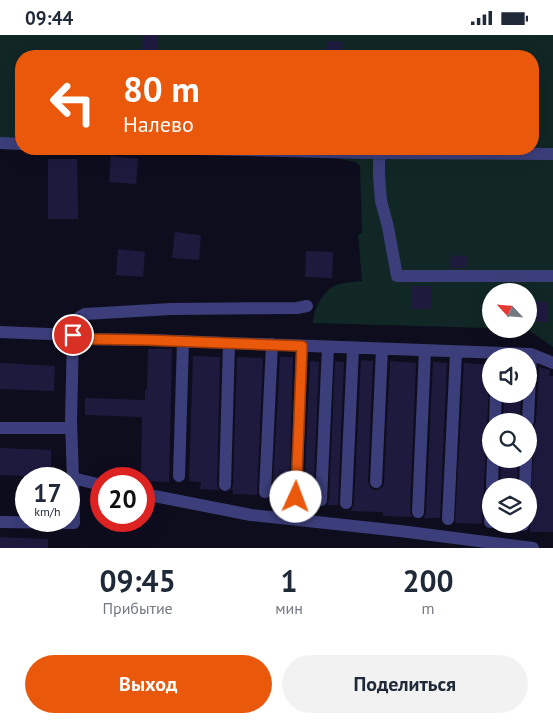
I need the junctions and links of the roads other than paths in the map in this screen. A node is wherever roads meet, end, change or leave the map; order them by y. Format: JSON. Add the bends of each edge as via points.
{"nodes":[{"id":1,"x":0,"y":143,"type":"edge"},
{"id":2,"x":15,"y":144,"type":"edge"},
{"id":3,"x":379,"y":155,"type":"edge"},
{"id":4,"x":539,"y":155,"type":"edge"},
{"id":5,"x":553,"y":155,"type":"edge"},
{"id":6,"x":553,"y":276,"type":"edge"},
{"id":7,"x":307,"y":305,"type":"dead end"},
{"id":8,"x":0,"y":332,"type":"edge"},
{"id":9,"x":73,"y":335,"type":"junction"},
{"id":10,"x":183,"y":341,"type":"junction"},
{"id":11,"x":229,"y":343,"type":"junction"},
{"id":12,"x":272,"y":345,"type":"junction"},
{"id":13,"x":302,"y":346,"type":"junction"},
{"id":14,"x":328,"y":347,"type":"junction"},
{"id":15,"x":353,"y":348,"type":"junction"},
{"id":16,"x":382,"y":349,"type":"junction"},
{"id":17,"x":424,"y":351,"type":"junction"},
{"id":18,"x":456,"y":351,"type":"junction"},
{"id":19,"x":482,"y":353,"type":"edge"},
{"id":20,"x":537,"y":357,"type":"edge"},
{"id":21,"x":553,"y":363,"type":"edge"},
{"id":22,"x":0,"y":428,"type":"edge"},
{"id":23,"x":72,"y":428,"type":"junction"},
{"id":24,"x":73,"y":467,"type":"edge"},
{"id":25,"x":179,"y":476,"type":"dead end"},
{"id":26,"x":376,"y":482,"type":"dead end"},
{"id":27,"x":225,"y":485,"type":"dead end"},
{"id":28,"x":265,"y":491,"type":"dead end"},
{"id":29,"x":155,"y":496,"type":"edge"},
{"id":30,"x":296,"y":497,"type":"dead end"},
{"id":31,"x":321,"y":500,"type":"dead end"},
{"id":32,"x":346,"y":503,"type":"dead end"},
{"id":33,"x":418,"y":512,"type":"dead end"},
{"id":34,"x":448,"y":519,"type":"dead end"},
{"id":35,"x":0,"y":522,"type":"edge"},
{"id":36,"x":15,"y":522,"type":"edge"},
{"id":37,"x":533,"y":548,"type":"edge"}],
"edges":[{"from":1,"to":2,"type":"street"},
{"from":3,"to":6,"type":"street","via":[[381,201],[396,276]]},
{"from":4,"to":5,"type":"street"},
{"from":7,"to":9,"type":"street","via":[[298,308],[171,309],[86,314],[74,322]]},
{"from":8,"to":9,"type":"street"},
{"from":9,"to":10,"type":"street","via":[[87,339]]},
{"from":9,"to":23,"type":"street"},
{"from":10,"to":11,"type":"street"},
{"from":10,"to":25,"type":"street"},
{"from":11,"to":12,"type":"street"},
{"from":11,"to":27,"type":"street"},
{"from":12,"to":13,"type":"street"},
{"from":12,"to":28,"type":"street"},
{"from":13,"to":14,"type":"street"},
{"from":13,"to":30,"type":"street"},
{"from":14,"to":15,"type":"street"},
{"from":14,"to":31,"type":"street"},
{"from":15,"to":16,"type":"street"},
{"from":15,"to":32,"type":"street"},
{"from":16,"to":17,"type":"street"},
{"from":16,"to":26,"type":"street"},
{"from":17,"to":18,"type":"street"},
{"from":17,"to":33,"type":"street"},
{"from":18,"to":19,"type":"street"},
{"from":18,"to":34,"type":"street"},
{"from":20,"to":21,"type":"street"},
{"from":22,"to":23,"type":"street"},
{"from":23,"to":24,"type":"street"},
{"from":29,"to":37,"type":"street","via":[[250,515]]},
{"from":35,"to":36,"type":"street"}]}
